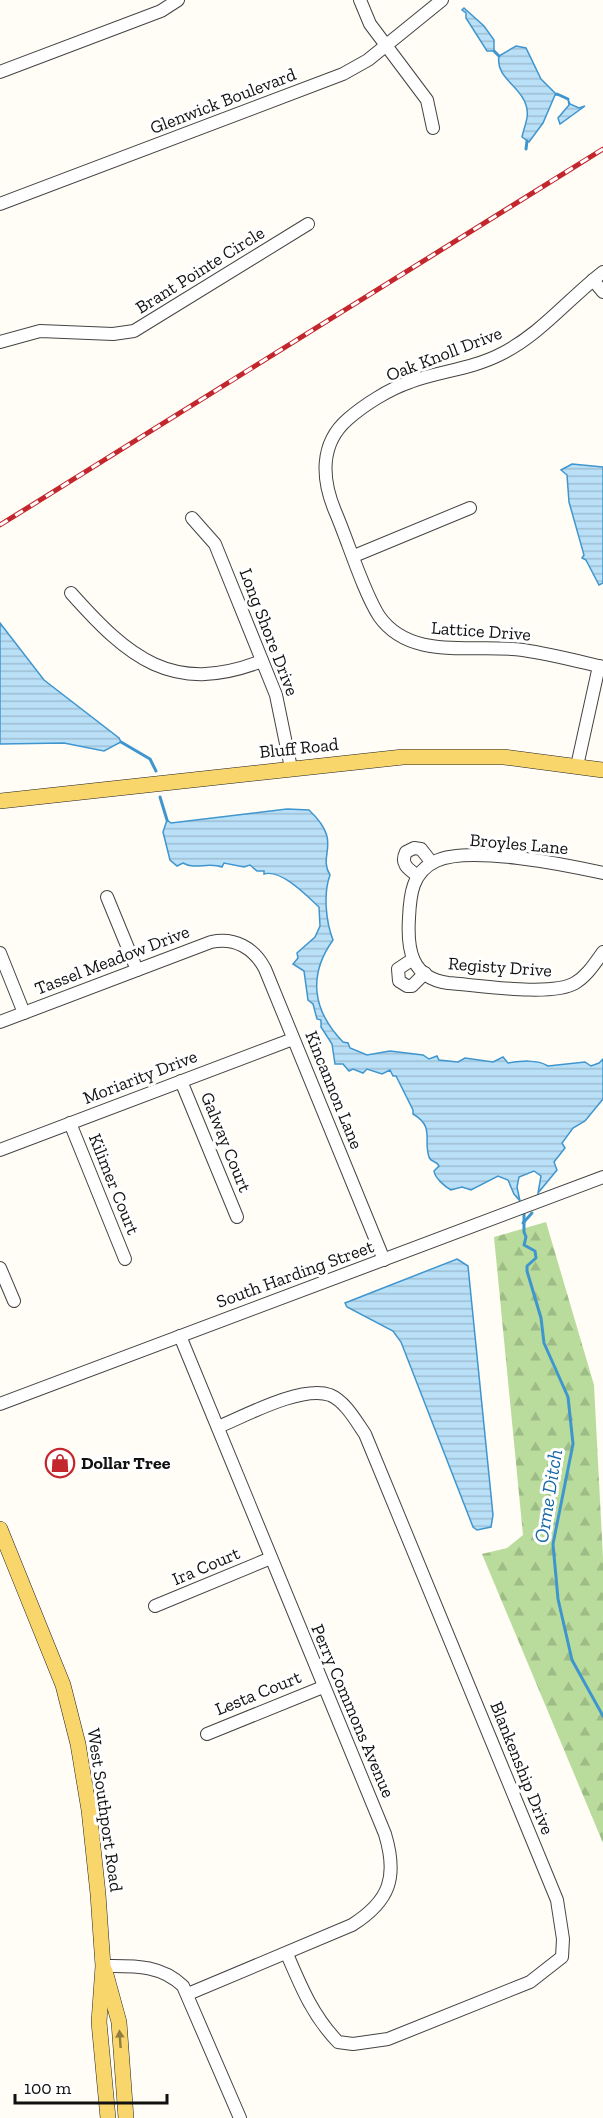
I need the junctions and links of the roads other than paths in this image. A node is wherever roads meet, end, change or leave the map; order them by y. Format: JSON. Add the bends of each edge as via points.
{"nodes":[{"id":1,"x":178,"y":0,"type":"edge"},
{"id":2,"x":360,"y":0,"type":"edge"},
{"id":3,"x":442,"y":0,"type":"edge"},
{"id":4,"x":387,"y":46,"type":"junction"},
{"id":5,"x":0,"y":72,"type":"edge"},
{"id":6,"x":433,"y":128,"type":"dead end"},
{"id":7,"x":0,"y":204,"type":"edge"},
{"id":8,"x":308,"y":224,"type":"dead end"},
{"id":9,"x":598,"y":276,"type":"edge"},
{"id":10,"x":603,"y":292,"type":"edge"},
{"id":11,"x":0,"y":342,"type":"edge"},
{"id":12,"x":470,"y":508,"type":"dead end"},
{"id":13,"x":192,"y":518,"type":"dead end"},
{"id":14,"x":354,"y":556,"type":"junction"},
{"id":15,"x":71,"y":593,"type":"dead end"},
{"id":16,"x":262,"y":661,"type":"junction"},
{"id":17,"x":601,"y":666,"type":"edge"},
{"id":18,"x":577,"y":766,"type":"junction"},
{"id":19,"x":291,"y":768,"type":"junction"},
{"id":20,"x":603,"y":770,"type":"edge"},
{"id":21,"x":0,"y":801,"type":"edge"},
{"id":22,"x":432,"y":863,"type":"junction"},
{"id":23,"x":603,"y":873,"type":"edge"},
{"id":24,"x":418,"y":876,"type":"junction"},
{"id":25,"x":107,"y":897,"type":"dead end"},
{"id":26,"x":238,"y":944,"type":"joint"},
{"id":27,"x":603,"y":952,"type":"edge"},
{"id":28,"x":0,"y":953,"type":"edge"},
{"id":29,"x":413,"y":959,"type":"junction"},
{"id":30,"x":136,"y":970,"type":"junction"},
{"id":31,"x":424,"y":974,"type":"junction"},
{"id":32,"x":24,"y":1013,"type":"junction"},
{"id":33,"x":0,"y":1022,"type":"edge"},
{"id":34,"x":293,"y":1039,"type":"junction"},
{"id":35,"x":181,"y":1081,"type":"junction"},
{"id":36,"x":70,"y":1124,"type":"junction"},
{"id":37,"x":0,"y":1150,"type":"edge"},
{"id":38,"x":603,"y":1177,"type":"edge"},
{"id":39,"x":237,"y":1217,"type":"dead end"},
{"id":40,"x":125,"y":1259,"type":"dead end"},
{"id":41,"x":384,"y":1260,"type":"junction"},
{"id":42,"x":0,"y":1268,"type":"edge"},
{"id":43,"x":14,"y":1301,"type":"dead end"},
{"id":44,"x":180,"y":1336,"type":"junction"},
{"id":45,"x":0,"y":1404,"type":"edge"},
{"id":46,"x":218,"y":1427,"type":"junction"},
{"id":47,"x":0,"y":1529,"type":"edge"},
{"id":48,"x":271,"y":1558,"type":"junction"},
{"id":49,"x":155,"y":1606,"type":"dead end"},
{"id":50,"x":323,"y":1686,"type":"junction"},
{"id":51,"x":207,"y":1734,"type":"dead end"},
{"id":52,"x":287,"y":1954,"type":"junction"},
{"id":53,"x":103,"y":1966,"type":"junction"},
{"id":54,"x":188,"y":1994,"type":"junction"},
{"id":55,"x":108,"y":2118,"type":"edge"},
{"id":56,"x":126,"y":2118,"type":"edge"},
{"id":57,"x":240,"y":2118,"type":"edge"}],
"edges":[{"from":1,"to":5,"type":"street","via":[[161,11]]},
{"from":2,"to":4,"type":"street"},
{"from":3,"to":4,"type":"street","name":"Glenwick Boulevard"},
{"from":4,"to":6,"type":"street","via":[[427,100]]},
{"from":4,"to":7,"type":"street","name":"Glenwick Boulevard","via":[[338,77]]},
{"from":8,"to":11,"type":"street","name":"Brant Pointe Circle","via":[[134,331],[30,332]]},
{"from":9,"to":10,"type":"street"},
{"from":9,"to":14,"type":"street","name":"Oak Knoll Drive","via":[[546,324],[512,348],[471,366],[406,383],[356,413],[339,429],[325,467],[327,492]]},
{"from":12,"to":14,"type":"street"},
{"from":13,"to":16,"type":"street","name":"Long Shore Drive","via":[[215,544]]},
{"from":14,"to":17,"type":"street","name":"Lattice Drive","via":[[375,608],[393,632],[413,643],[511,649]]},
{"from":15,"to":16,"type":"street","via":[[116,642],[153,664],[204,674]]},
{"from":16,"to":19,"type":"street","name":"Long Shore Drive","via":[[276,695]]},
{"from":17,"to":18,"type":"street"},
{"from":18,"to":19,"type":"main road","name":"Bluff Road","via":[[504,757],[431,756]]},
{"from":18,"to":20,"type":"main road","name":"Bluff Road"},
{"from":19,"to":21,"type":"main road","name":"Bluff Road"},
{"from":22,"to":23,"type":"street","name":"Broyles Lane","via":[[453,857],[496,857]]},
{"from":22,"to":24,"type":"street"},
{"from":22,"to":24,"type":"street","via":[[421,849],[406,852],[405,866]]},
{"from":24,"to":29,"type":"street","name":"Registy Drive","via":[[411,890],[407,940]]},
{"from":25,"to":30,"type":"street"},
{"from":26,"to":30,"type":"street","name":"Tassel Meadow Drive","via":[[211,942]]},
{"from":26,"to":34,"type":"street","name":"Kincannon Lane","via":[[252,951],[262,964]]},
{"from":27,"to":31,"type":"street","name":"Registy Drive","via":[[582,978],[559,989],[448,983]]},
{"from":28,"to":32,"type":"street"},
{"from":29,"to":31,"type":"street","name":"Registy Drive"},
{"from":29,"to":31,"type":"street","via":[[398,969],[399,981],[412,986]]},
{"from":30,"to":32,"type":"street","name":"Tassel Meadow Drive"},
{"from":32,"to":33,"type":"street","name":"Tassel Meadow Drive"},
{"from":34,"to":35,"type":"street","name":"Moriarity Drive"},
{"from":34,"to":41,"type":"street","name":"Kincannon Lane"},
{"from":35,"to":36,"type":"street","name":"Moriarity Drive"},
{"from":35,"to":39,"type":"street","name":"Galway Court"},
{"from":36,"to":37,"type":"street","name":"Moriarity Drive"},
{"from":36,"to":40,"type":"street","name":"Kilimer Court"},
{"from":38,"to":41,"type":"street","name":"South Harding Street"},
{"from":41,"to":44,"type":"street","name":"South Harding Street"},
{"from":42,"to":43,"type":"street"},
{"from":44,"to":45,"type":"street","name":"South Harding Street"},
{"from":44,"to":46,"type":"street","name":"Perry Commons Avenue"},
{"from":46,"to":48,"type":"street","name":"Perry Commons Avenue"},
{"from":46,"to":52,"type":"street","name":"Blankenship Drive","via":[[278,1402],[312,1394],[330,1395],[365,1434],[557,1900],[563,1939],[562,1957],[530,1982],[388,2039],[353,2044],[338,2042],[317,2018]]},
{"from":47,"to":53,"type":"main road","name":"West Southport Road","via":[[72,1713],[89,1810]]},
{"from":48,"to":49,"type":"street","name":"Ira Court"},
{"from":48,"to":50,"type":"street","name":"Perry Commons Avenue"},
{"from":50,"to":51,"type":"street","name":"Lesta Court"},
{"from":50,"to":52,"type":"street","name":"Perry Commons Avenue","via":[[385,1834],[392,1856],[391,1877],[376,1908],[364,1917]]},
{"from":52,"to":54,"type":"street","name":"Perry Commons Avenue"},
{"from":53,"to":54,"type":"street","via":[[153,1968],[176,1979]]},
{"from":53,"to":55,"type":"main road","name":"West Southport Road","via":[[99,2022]]},
{"from":56,"to":53,"type":"main road","name":"West Southport Road","one_way":true,"via":[[119,2022]]},
{"from":54,"to":57,"type":"street"}]}
